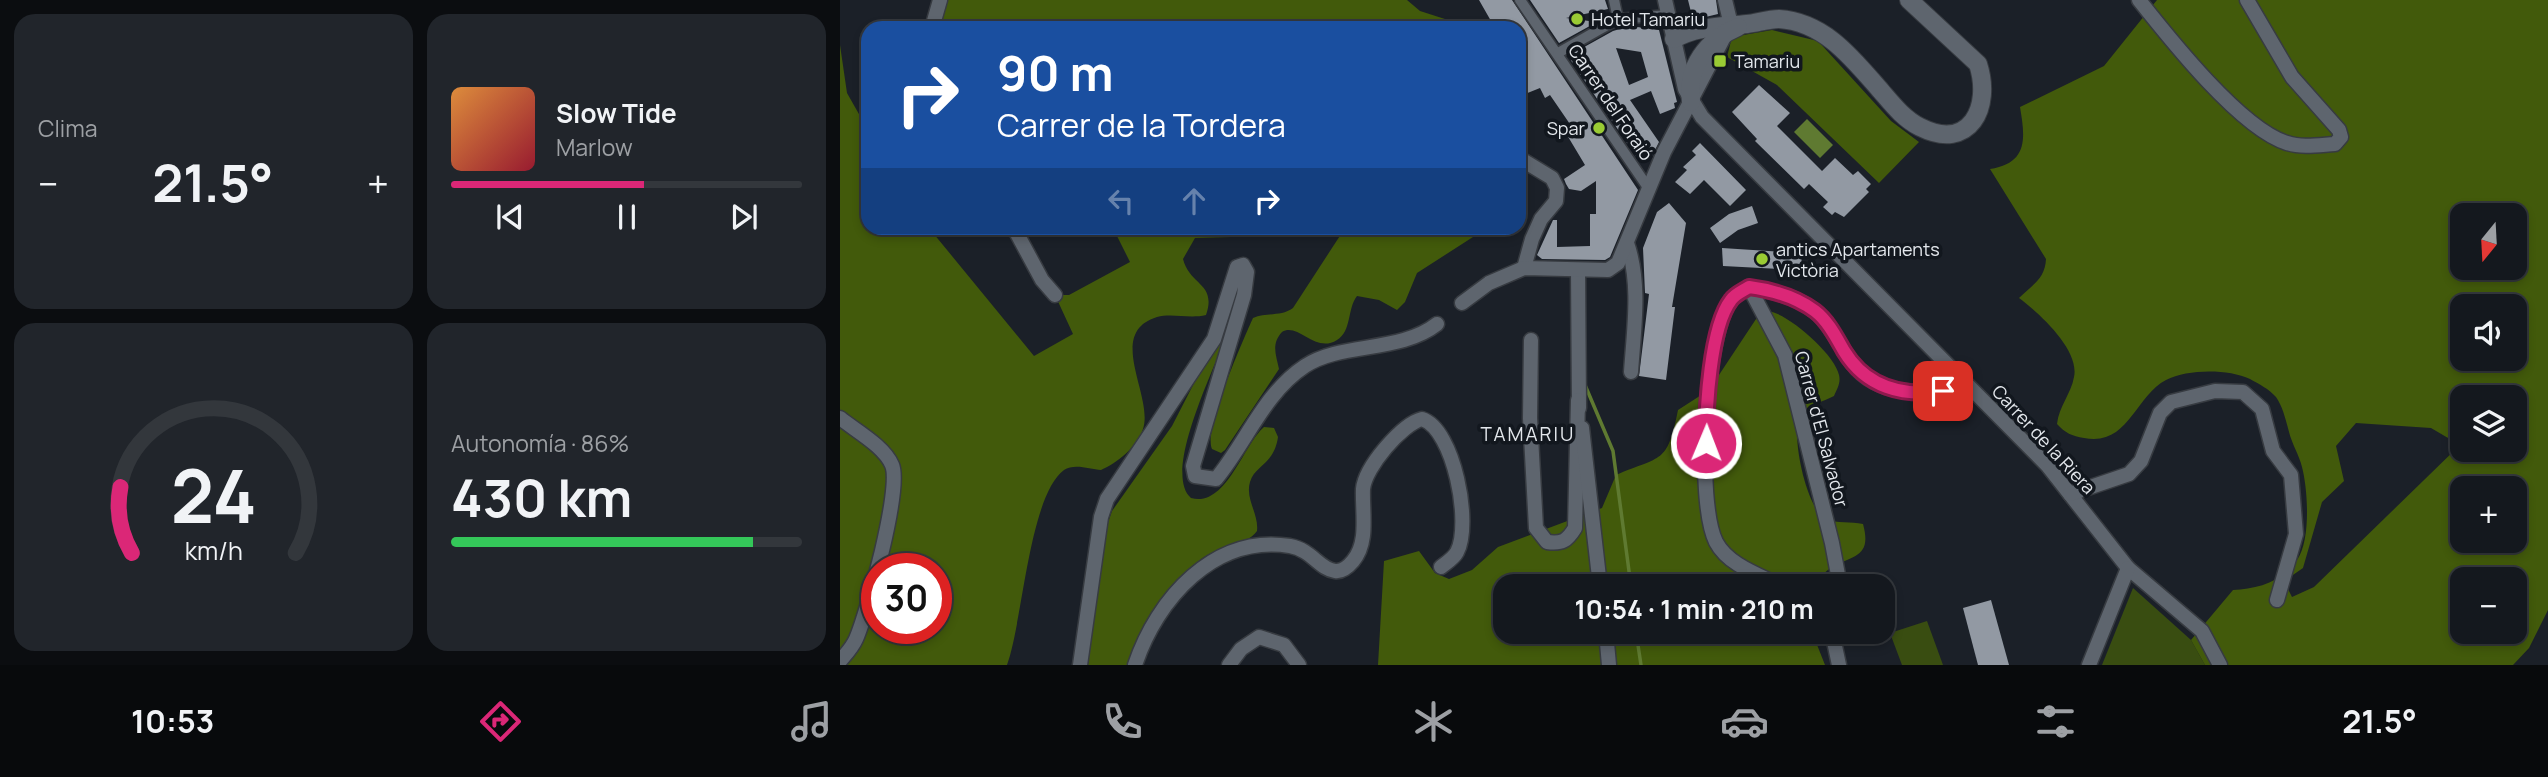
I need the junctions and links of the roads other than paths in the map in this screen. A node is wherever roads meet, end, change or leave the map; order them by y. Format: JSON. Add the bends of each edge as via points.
{"nodes":[{"id":1,"x":940,"y":0,"type":"edge"},
{"id":2,"x":1521,"y":0,"type":"edge"},
{"id":3,"x":1614,"y":0,"type":"edge"},
{"id":4,"x":1665,"y":0,"type":"edge"},
{"id":5,"x":1725,"y":0,"type":"edge"},
{"id":6,"x":1909,"y":0,"type":"edge"},
{"id":7,"x":2138,"y":0,"type":"edge"},
{"id":8,"x":2247,"y":0,"type":"edge"},
{"id":9,"x":1669,"y":15,"type":"junction"},
{"id":10,"x":1618,"y":19,"type":"junction"},
{"id":11,"x":934,"y":21,"type":"edge"},
{"id":12,"x":1734,"y":27,"type":"junction"},
{"id":13,"x":1674,"y":39,"type":"junction"},
{"id":14,"x":1558,"y":53,"type":"junction"},
{"id":15,"x":1691,"y":102,"type":"junction"},
{"id":16,"x":1526,"y":162,"type":"edge"},
{"id":17,"x":1649,"y":189,"type":"junction"},
{"id":18,"x":1018,"y":235,"type":"edge"},
{"id":19,"x":1627,"y":243,"type":"junction"},
{"id":20,"x":1524,"y":268,"type":"junction"},
{"id":21,"x":1578,"y":270,"type":"junction"},
{"id":22,"x":1749,"y":287,"type":"junction"},
{"id":23,"x":1055,"y":295,"type":"dead end"},
{"id":24,"x":1462,"y":303,"type":"dead end"},
{"id":25,"x":1437,"y":324,"type":"dead end"},
{"id":26,"x":1531,"y":340,"type":"dead end"},
{"id":27,"x":1631,"y":372,"type":"dead end"},
{"id":28,"x":1965,"y":383,"type":"junction"},
{"id":29,"x":1578,"y":400,"type":"junction"},
{"id":30,"x":840,"y":418,"type":"edge"},
{"id":31,"x":2070,"y":494,"type":"junction"},
{"id":32,"x":1441,"y":567,"type":"dead end"},
{"id":33,"x":2128,"y":568,"type":"junction"},
{"id":34,"x":1599,"y":574,"type":"edge"},
{"id":35,"x":1759,"y":574,"type":"edge"},
{"id":36,"x":1838,"y":574,"type":"edge"},
{"id":37,"x":2277,"y":600,"type":"dead end"},
{"id":38,"x":1607,"y":644,"type":"edge"},
{"id":39,"x":1835,"y":644,"type":"edge"},
{"id":40,"x":840,"y":661,"type":"edge"},
{"id":41,"x":1080,"y":665,"type":"edge"},
{"id":42,"x":1135,"y":665,"type":"edge"},
{"id":43,"x":1230,"y":665,"type":"edge"},
{"id":44,"x":1299,"y":665,"type":"edge"},
{"id":45,"x":1609,"y":665,"type":"edge"},
{"id":46,"x":1839,"y":665,"type":"edge"},
{"id":47,"x":2090,"y":665,"type":"edge"},
{"id":48,"x":2220,"y":665,"type":"edge"}],
"edges":[{"from":1,"to":11,"type":"street"},
{"from":2,"to":14,"type":"street","name":"Carrer del Foraió"},
{"from":3,"to":10,"type":"street"},
{"from":4,"to":9,"type":"street","name":"Carrer de la Riera"},
{"from":5,"to":12,"type":"street"},
{"from":6,"to":12,"type":"street","via":[[1978,64],[1983,79],[1982,108],[1963,130],[1937,133],[1903,117],[1843,47],[1820,32],[1778,19]]},
{"from":7,"to":8,"type":"street","via":[[2209,82],[2266,132],[2298,146],[2335,144],[2341,137],[2339,130],[2292,77]]},
{"from":9,"to":10,"type":"street"},
{"from":9,"to":13,"type":"street","name":"Carrer de la Riera"},
{"from":10,"to":14,"type":"street"},
{"from":12,"to":13,"type":"street","via":[[1702,28]]},
{"from":12,"to":15,"type":"street","via":[[1709,44],[1697,62]]},
{"from":13,"to":15,"type":"street","name":"Carrer de la Riera"},
{"from":14,"to":17,"type":"street","name":"Carrer del Foraió"},
{"from":15,"to":17,"type":"street"},
{"from":15,"to":28,"type":"street","name":"Carrer de la Riera"},
{"from":16,"to":20,"type":"street","via":[[1552,178],[1557,188],[1556,201],[1541,219]]},
{"from":17,"to":19,"type":"street"},
{"from":18,"to":23,"type":"street"},
{"from":19,"to":21,"type":"street","via":[[1614,267]]},
{"from":19,"to":27,"type":"street","via":[[1636,291]]},
{"from":20,"to":21,"type":"street"},
{"from":20,"to":24,"type":"street","via":[[1489,283]]},
{"from":21,"to":29,"type":"street"},
{"from":22,"to":28,"type":"street","via":[[1794,299],[1816,311],[1851,362],[1873,382],[1931,393]]},
{"from":22,"to":35,"type":"street","via":[[1730,301],[1714,349],[1705,465],[1716,541],[1727,557]]},
{"from":22,"to":36,"type":"street","name":"Carrer d'El Salvador","via":[[1785,355]]},
{"from":25,"to":41,"type":"street","via":[[1396,343],[1319,359],[1296,374],[1262,408],[1216,479],[1195,476],[1193,466],[1244,295],[1247,272],[1239,265],[1214,339],[1107,499]]},
{"from":26,"to":29,"type":"street","via":[[1536,528],[1546,542],[1568,540],[1575,528]]},
{"from":28,"to":31,"type":"street","name":"Carrer de la Riera"},
{"from":29,"to":34,"type":"street"},
{"from":30,"to":40,"type":"street","via":[[887,457],[895,478],[861,626],[852,649]]},
{"from":31,"to":33,"type":"street","name":"Carrer de la Riera"},
{"from":31,"to":37,"type":"street","via":[[2129,474],[2141,461],[2160,413],[2171,402],[2193,394],[2242,392],[2262,409],[2273,452],[2291,475],[2296,534]]},
{"from":32,"to":42,"type":"street","via":[[1457,554],[1464,512],[1454,467],[1437,430],[1422,419],[1404,427],[1370,470],[1363,490],[1365,519],[1360,547],[1346,568],[1326,567],[1308,550],[1288,546],[1260,545],[1219,556],[1182,585],[1147,635]]},
{"from":33,"to":47,"type":"street"},
{"from":33,"to":48,"type":"street","name":"Carrer de la Riera","via":[[2202,631]]},
{"from":38,"to":45,"type":"street"},
{"from":39,"to":46,"type":"street"},
{"from":43,"to":44,"type":"street","via":[[1241,649],[1259,637],[1284,645]]}]}
